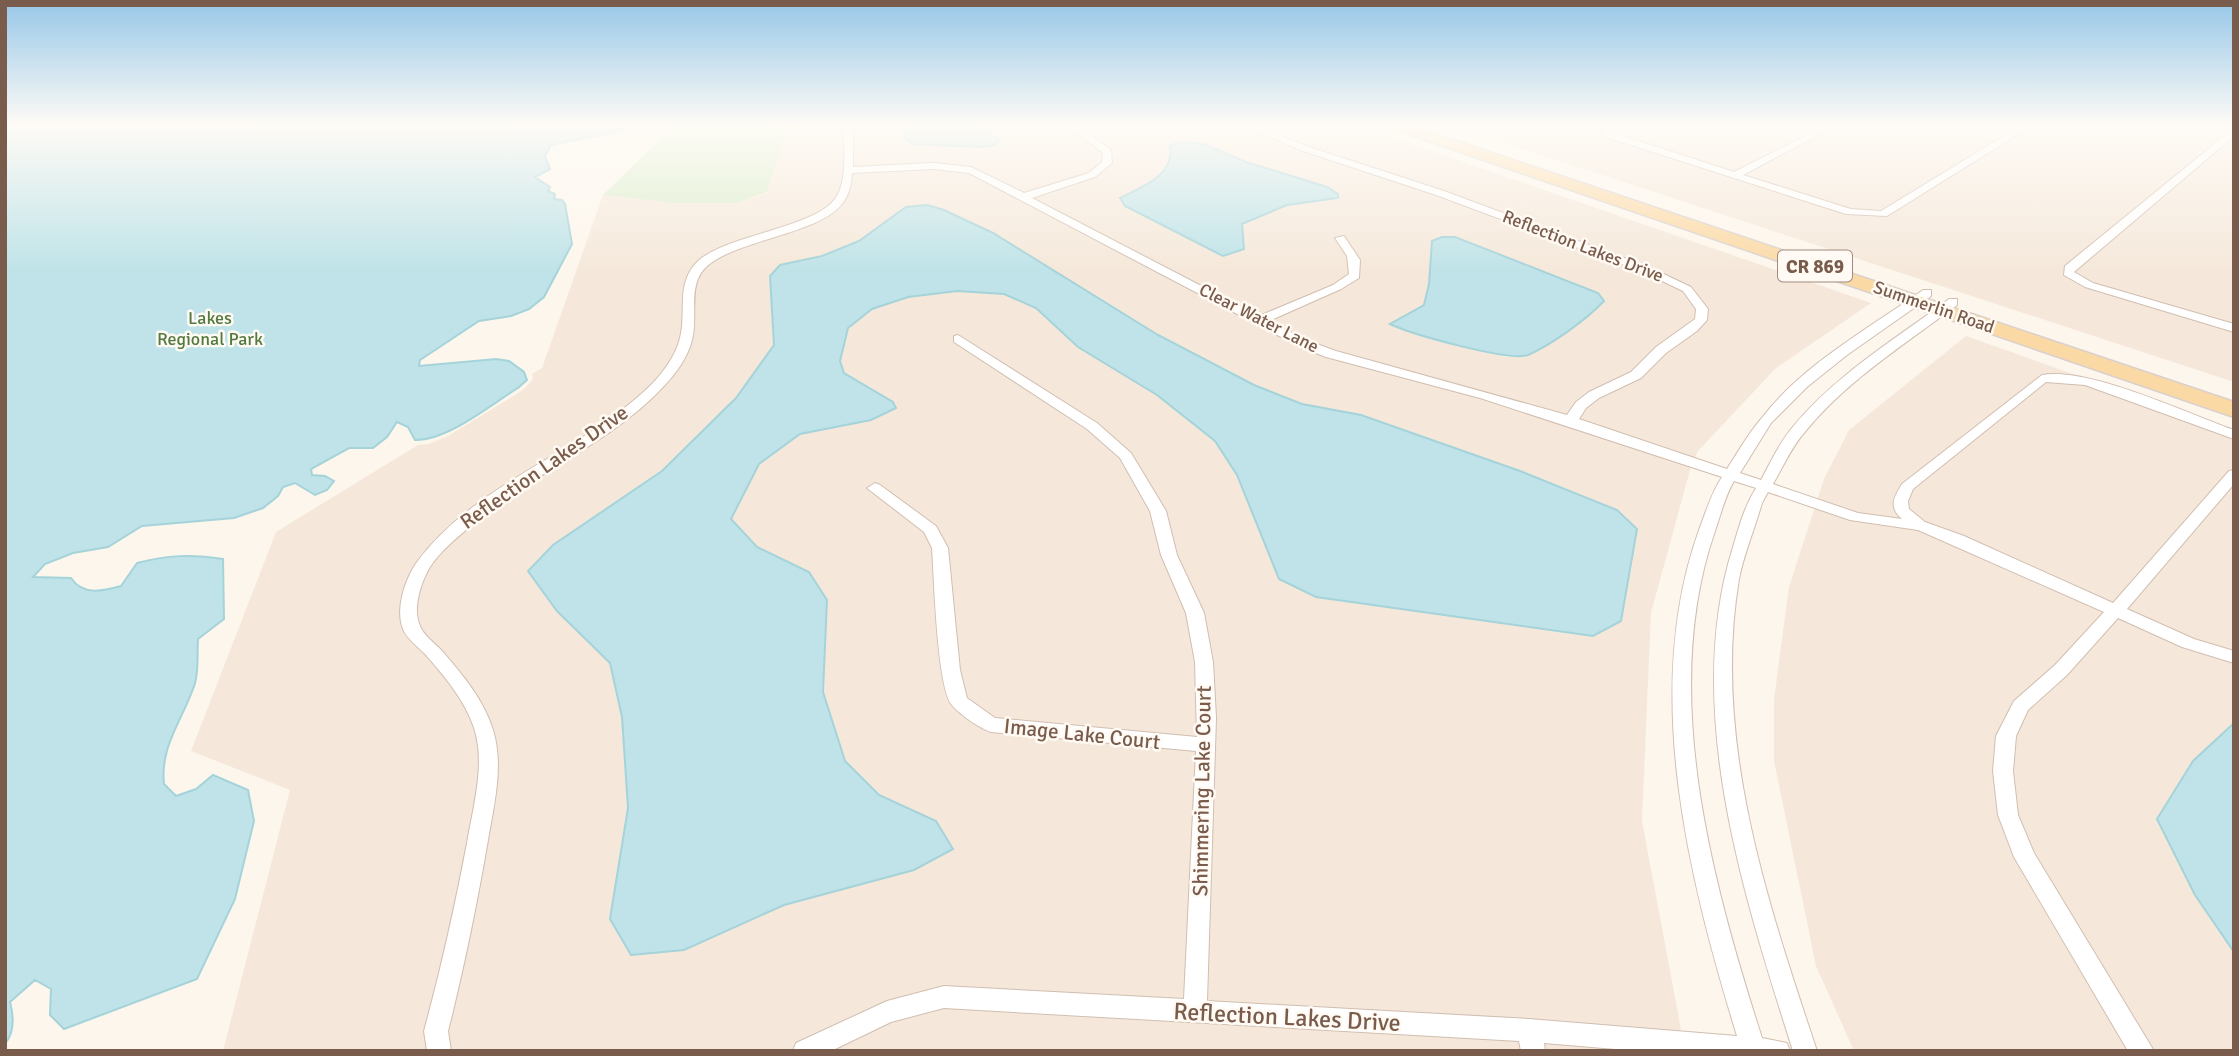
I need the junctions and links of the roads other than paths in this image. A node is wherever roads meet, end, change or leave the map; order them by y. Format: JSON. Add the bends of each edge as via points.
{"nodes":[{"id":1,"x":848,"y":174,"type":"edge"},
{"id":2,"x":982,"y":174,"type":"edge"},
{"id":3,"x":1093,"y":174,"type":"edge"},
{"id":4,"x":1383,"y":174,"type":"edge"},
{"id":5,"x":1547,"y":174,"type":"edge"},
{"id":6,"x":1565,"y":174,"type":"edge"},
{"id":7,"x":1728,"y":174,"type":"edge"},
{"id":8,"x":1736,"y":174,"type":"edge"},
{"id":9,"x":1948,"y":174,"type":"edge"},
{"id":10,"x":2181,"y":174,"type":"edge"},
{"id":11,"x":1733,"y":176,"type":"junction"},
{"id":12,"x":1023,"y":197,"type":"junction"},
{"id":13,"x":1340,"y":238,"type":"dead end"},
{"id":14,"x":1922,"y":296,"type":"junction"},
{"id":15,"x":1948,"y":305,"type":"junction"},
{"id":16,"x":1260,"y":320,"type":"junction"},
{"id":17,"x":2234,"y":328,"type":"edge"},
{"id":18,"x":958,"y":339,"type":"dead end"},
{"id":19,"x":2234,"y":397,"type":"edge"},
{"id":20,"x":2234,"y":410,"type":"edge"},
{"id":21,"x":1571,"y":421,"type":"junction"},
{"id":22,"x":2234,"y":435,"type":"edge"},
{"id":23,"x":1730,"y":473,"type":"junction"},
{"id":24,"x":2234,"y":474,"type":"edge"},
{"id":25,"x":1762,"y":485,"type":"junction"},
{"id":26,"x":875,"y":488,"type":"dead end"},
{"id":27,"x":1921,"y":526,"type":"junction"},
{"id":28,"x":2115,"y":611,"type":"junction"},
{"id":29,"x":2234,"y":657,"type":"edge"},
{"id":30,"x":1205,"y":745,"type":"junction"},
{"id":31,"x":1195,"y":1012,"type":"junction"},
{"id":32,"x":1531,"y":1041,"type":"edge"},
{"id":33,"x":1753,"y":1050,"type":"edge"},
{"id":34,"x":439,"y":1051,"type":"edge"},
{"id":35,"x":805,"y":1051,"type":"edge"},
{"id":36,"x":1778,"y":1051,"type":"edge"},
{"id":37,"x":1805,"y":1051,"type":"edge"},
{"id":38,"x":2142,"y":1051,"type":"edge"}],
"edges":[{"from":1,"to":34,"type":"street","name":"Reflection Lakes Drive","via":[[845,193],[835,207],[801,224],[740,242],[703,263],[687,288],[686,342],[657,386],[447,536],[418,576],[410,597],[411,628],[471,703],[486,741],[487,784],[469,891],[436,1031]]},
{"from":2,"to":12,"type":"street","name":"Clear Water Lane"},
{"from":3,"to":12,"type":"street"},
{"from":4,"to":21,"type":"street","name":"Reflection Lakes Drive","via":[[1688,289],[1702,309],[1697,324],[1636,375],[1581,405]]},
{"from":5,"to":14,"type":"main road","name":"Summerlin Road","number":"CR 869"},
{"from":6,"to":14,"type":"main road","name":"Summerlin Road","number":"CR 869"},
{"from":7,"to":11,"type":"street"},
{"from":8,"to":11,"type":"street"},
{"from":9,"to":11,"type":"street","via":[[1883,214],[1871,215]]},
{"from":10,"to":17,"type":"street","via":[[2068,268],[2068,273],[2089,285]]},
{"from":12,"to":16,"type":"street","name":"Clear Water Lane"},
{"from":13,"to":16,"type":"street","via":[[1357,265],[1355,276]]},
{"from":14,"to":15,"type":"main road","name":"Summerlin Road","number":"CR 869"},
{"from":14,"to":23,"type":"street","via":[[1792,394],[1766,421]]},
{"from":15,"to":19,"type":"main road","name":"Summerlin Road","number":"CR 869"},
{"from":15,"to":20,"type":"main road","name":"Summerlin Road","number":"CR 869"},
{"from":15,"to":25,"type":"street","via":[[1820,405]]},
{"from":16,"to":21,"type":"street","name":"Clear Water Lane","via":[[1331,354]]},
{"from":18,"to":30,"type":"street","name":"Shimmering Lake Court","via":[[1093,426],[1126,456],[1158,511],[1169,555],[1195,613],[1204,662]]},
{"from":21,"to":23,"type":"street","name":"Clear Water Lane"},
{"from":22,"to":27,"type":"street","via":[[2087,381],[2054,376],[2042,379],[1907,487],[1900,501],[1902,511]]},
{"from":23,"to":25,"type":"street","name":"Clear Water Lane"},
{"from":23,"to":33,"type":"street","via":[[1698,554],[1688,600],[1682,685],[1692,806],[1704,874]]},
{"from":24,"to":28,"type":"street"},
{"from":25,"to":27,"type":"street","name":"Clear Water Lane","via":[[1856,517]]},
{"from":25,"to":37,"type":"street","via":[[1730,592],[1723,676],[1725,716],[1751,877]]},
{"from":26,"to":30,"type":"street","name":"Image Lake Court","via":[[930,529],[940,548],[951,670],[960,701],[992,725]]},
{"from":27,"to":28,"type":"street","name":"Clear Water Lane"},
{"from":28,"to":29,"type":"street","name":"Clear Water Lane","via":[[2188,643]]},
{"from":28,"to":38,"type":"street","via":[[2021,706],[2006,736],[2003,771],[2008,815],[2025,857]]},
{"from":30,"to":31,"type":"street","name":"Shimmering Lake Court"},
{"from":31,"to":32,"type":"street","name":"Reflection Lakes Drive"},
{"from":31,"to":35,"type":"street","name":"Reflection Lakes Drive","via":[[944,997],[887,1012]]},
{"from":32,"to":33,"type":"street","name":"Reflection Lakes Drive"},
{"from":33,"to":36,"type":"street","name":"Reflection Lakes Drive"}]}
